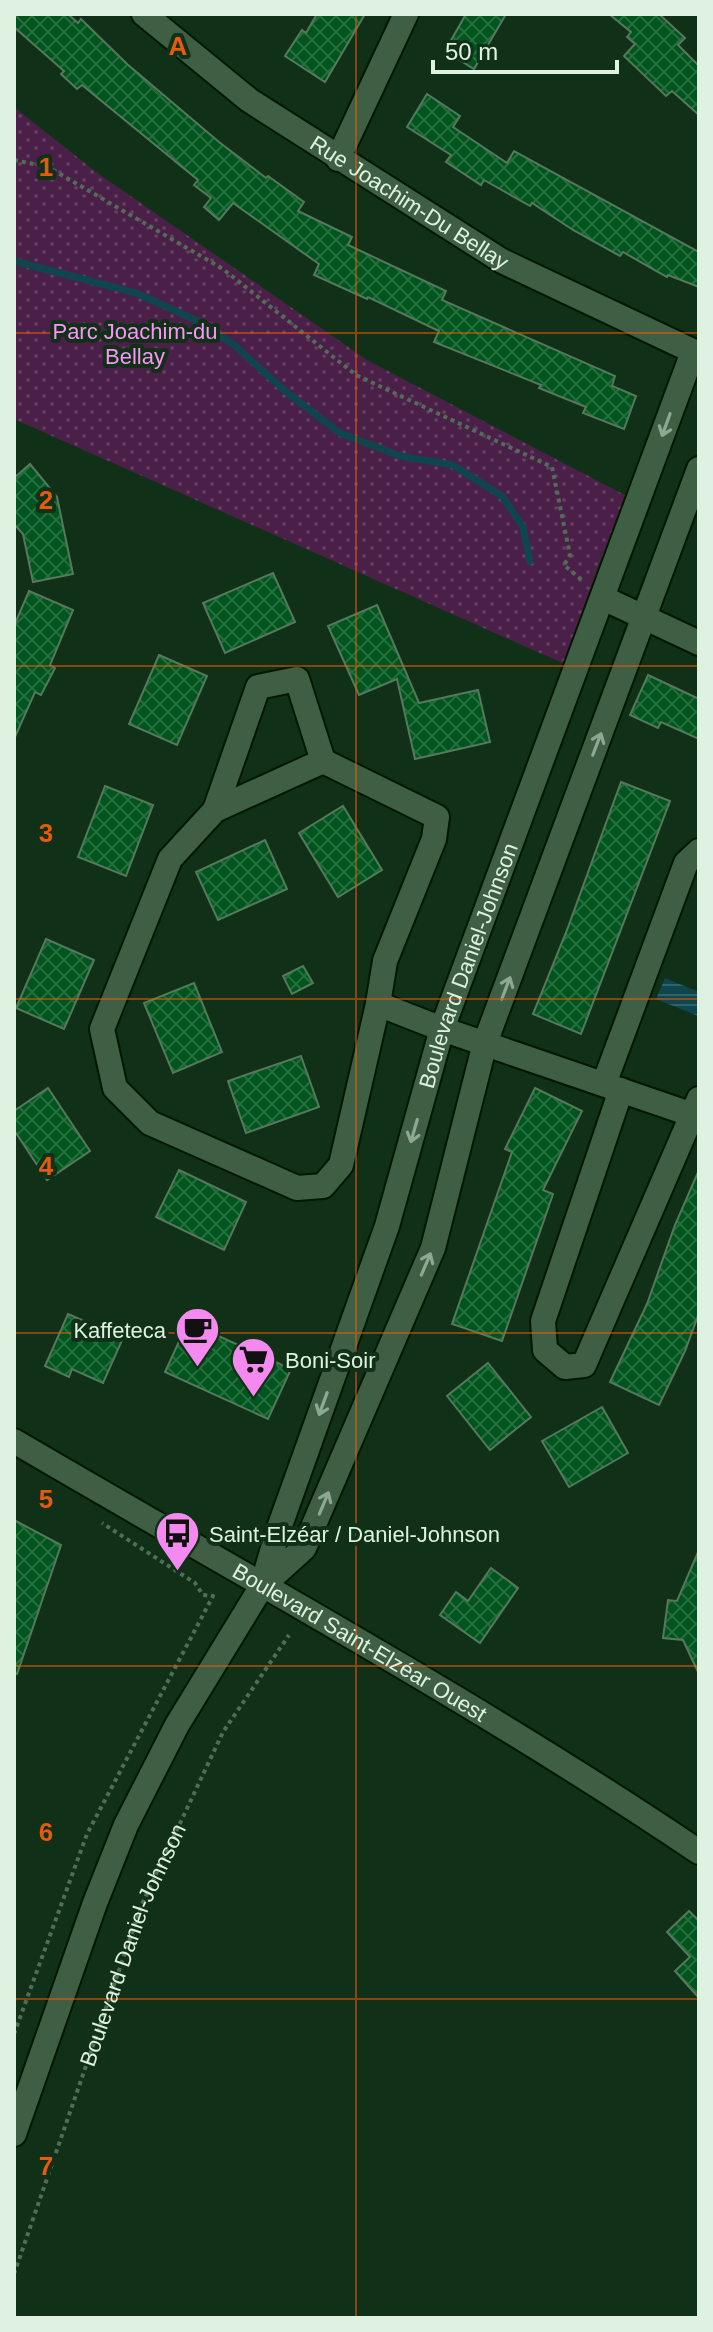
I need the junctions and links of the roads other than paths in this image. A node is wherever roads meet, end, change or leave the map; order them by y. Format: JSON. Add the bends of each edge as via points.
{"nodes":[{"id":1,"x":144,"y":14,"type":"edge"},
{"id":2,"x":406,"y":14,"type":"edge"},
{"id":3,"x":338,"y":159,"type":"junction"},
{"id":4,"x":696,"y":353,"type":"edge"},
{"id":5,"x":699,"y":469,"type":"edge"},
{"id":6,"x":603,"y":598,"type":"junction"},
{"id":7,"x":645,"y":617,"type":"junction"},
{"id":8,"x":699,"y":643,"type":"edge"},
{"id":9,"x":323,"y":761,"type":"junction"},
{"id":10,"x":215,"y":810,"type":"junction"},
{"id":11,"x":699,"y":851,"type":"edge"},
{"id":12,"x":378,"y":1004,"type":"junction"},
{"id":13,"x":442,"y":1029,"type":"junction"},
{"id":14,"x":485,"y":1043,"type":"junction"},
{"id":15,"x":613,"y":1087,"type":"junction"},
{"id":16,"x":696,"y":1107,"type":"edge"},
{"id":17,"x":14,"y":1441,"type":"edge"},
{"id":18,"x":262,"y":1586,"type":"junction"},
{"id":19,"x":699,"y":1852,"type":"edge"},
{"id":20,"x":14,"y":2134,"type":"edge"}],
"edges":[{"from":1,"to":3,"type":"street","name":"Rue Joachim-Du Bellay","via":[[249,100]]},
{"from":2,"to":3,"type":"street"},
{"from":3,"to":4,"type":"street","name":"Rue Joachim-Du Bellay","via":[[502,261]]},
{"from":4,"to":6,"type":"street","name":"Boulevard Daniel-Johnson","one_way":true},
{"from":5,"to":7,"type":"street","name":"Boulevard Daniel-Johnson"},
{"from":6,"to":7,"type":"street"},
{"from":6,"to":13,"type":"street","name":"Boulevard Daniel-Johnson"},
{"from":7,"to":8,"type":"street"},
{"from":14,"to":7,"type":"street","name":"Boulevard Daniel-Johnson","one_way":true},
{"from":9,"to":10,"type":"street"},
{"from":9,"to":10,"type":"street","via":[[297,679],[258,687]]},
{"from":9,"to":12,"type":"street","via":[[437,817],[434,839],[385,961]]},
{"from":10,"to":12,"type":"street","via":[[170,859],[102,1029],[115,1088],[150,1123],[297,1188],[323,1186],[341,1165]]},
{"from":11,"to":15,"type":"street","via":[[686,863]]},
{"from":12,"to":13,"type":"street"},
{"from":13,"to":14,"type":"street"},
{"from":13,"to":18,"type":"street","name":"Boulevard Daniel-Johnson","one_way":true,"via":[[387,1226]]},
{"from":14,"to":15,"type":"street"},
{"from":18,"to":14,"type":"street","name":"Boulevard Daniel-Johnson","one_way":true,"via":[[304,1548],[433,1248]]},
{"from":15,"to":16,"type":"street"},
{"from":15,"to":16,"type":"street","via":[[543,1321],[545,1350],[565,1367],[584,1365]]},
{"from":17,"to":18,"type":"street","name":"Boulevard Saint-Elzéar Ouest"},
{"from":18,"to":19,"type":"street","name":"Boulevard Saint-Elzéar Ouest","via":[[535,1745]]},
{"from":18,"to":20,"type":"street","name":"Boulevard Daniel-Johnson","via":[[177,1725],[126,1825]]}]}
